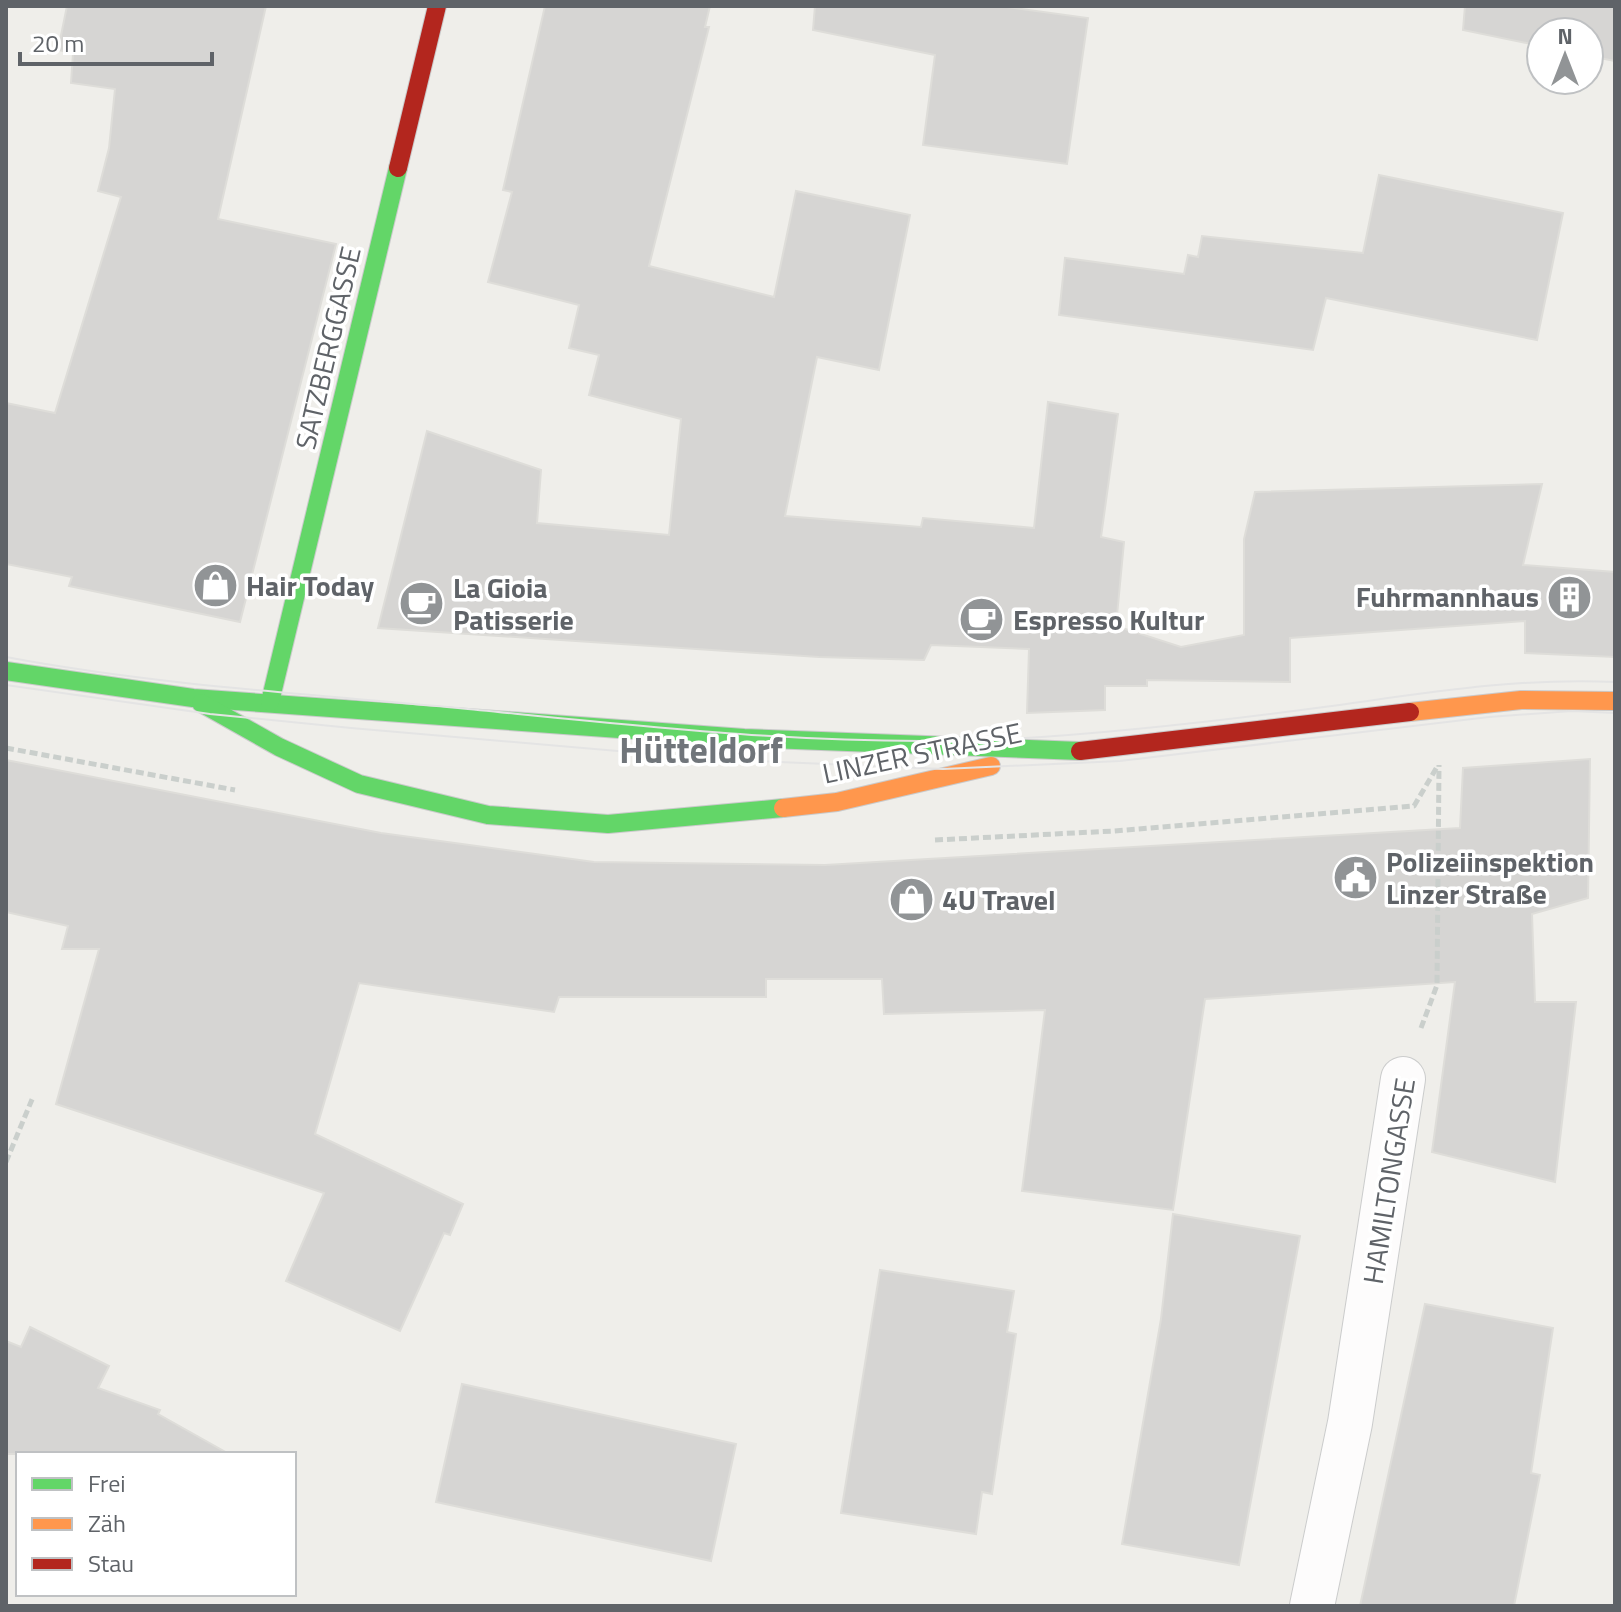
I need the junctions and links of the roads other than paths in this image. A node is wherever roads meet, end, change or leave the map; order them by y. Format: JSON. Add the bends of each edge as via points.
{"nodes":[{"id":1,"x":437,"y":6,"type":"edge"},
{"id":2,"x":6,"y":671,"type":"edge"},
{"id":3,"x":193,"y":698,"type":"junction"},
{"id":4,"x":1615,"y":701,"type":"edge"},
{"id":5,"x":270,"y":702,"type":"junction"},
{"id":6,"x":1065,"y":752,"type":"junction"},
{"id":7,"x":1403,"y":1079,"type":"road end"},
{"id":8,"x":1312,"y":1606,"type":"edge"}],
"edges":[{"from":1,"to":5,"type":"main road","name":"SATZBERGGASSE"},
{"from":2,"to":3,"type":"main road","name":"LINZER STRASSE"},
{"from":3,"to":5,"type":"main road","name":"LINZER STRASSE"},
{"from":3,"to":6,"type":"main road","name":"LINZER STRASSE","via":[[359,784],[488,815],[608,824],[837,802]]},
{"from":4,"to":6,"type":"main road","name":"LINZER STRASSE","via":[[1521,700]]},
{"from":5,"to":6,"type":"main road","name":"LINZER STRASSE","via":[[760,739]]},
{"from":7,"to":8,"type":"street","name":"HAMILTONGASSE","via":[[1350,1423]]}]}
